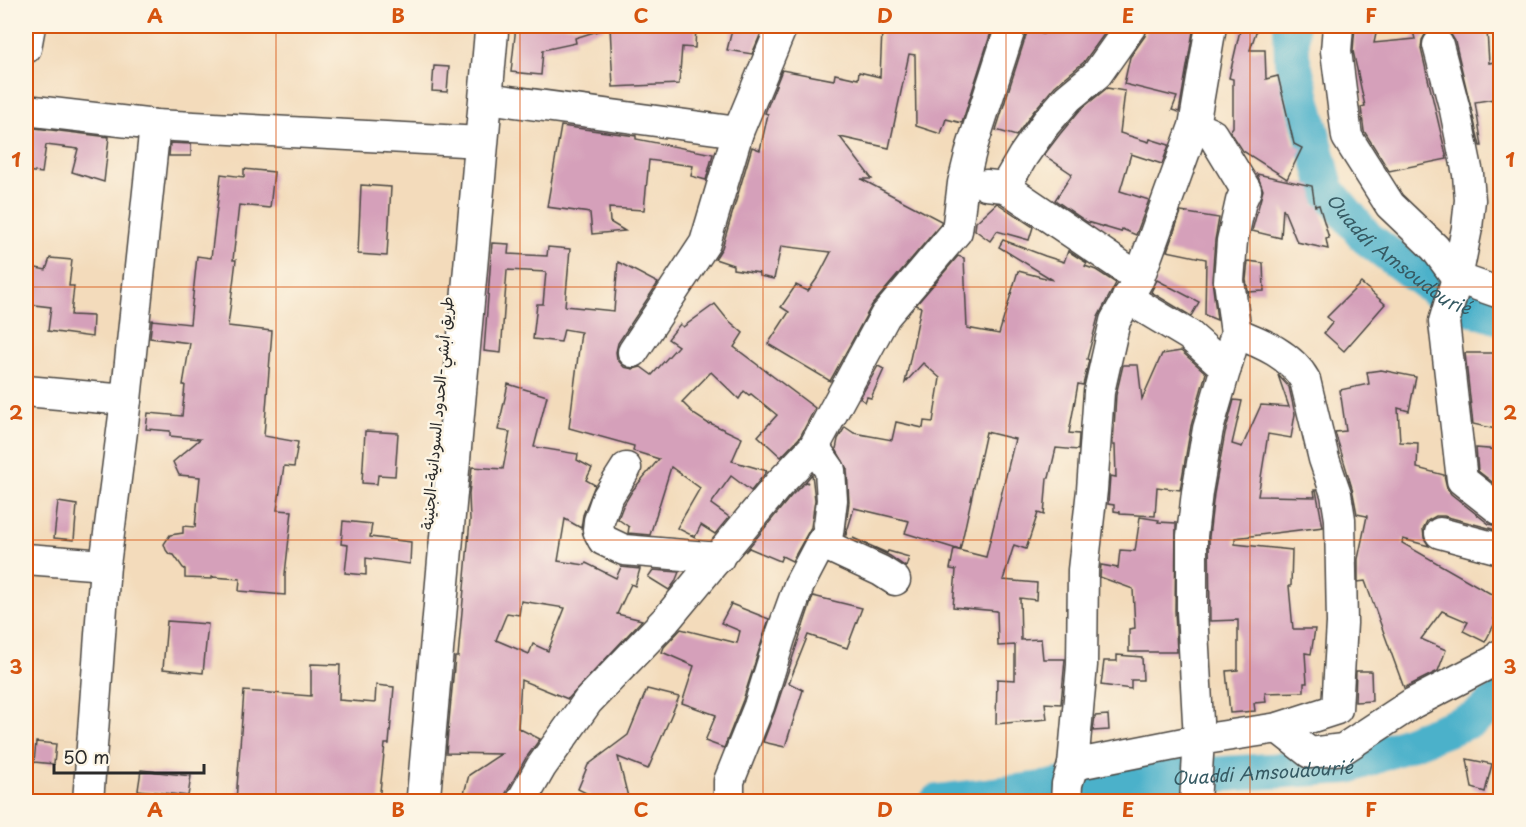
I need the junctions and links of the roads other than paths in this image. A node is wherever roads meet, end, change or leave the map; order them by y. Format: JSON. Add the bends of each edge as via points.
{"nodes":[{"id":1,"x":30,"y":26,"type":"edge"},
{"id":2,"x":472,"y":26,"type":"edge"},
{"id":3,"x":492,"y":26,"type":"edge"},
{"id":4,"x":782,"y":26,"type":"edge"},
{"id":5,"x":1011,"y":26,"type":"edge"},
{"id":6,"x":1131,"y":26,"type":"edge"},
{"id":7,"x":1211,"y":26,"type":"edge"},
{"id":8,"x":1338,"y":26,"type":"edge"},
{"id":9,"x":1438,"y":45,"type":"dead end"},
{"id":10,"x":26,"y":48,"type":"edge"},
{"id":11,"x":486,"y":98,"type":"junction"},
{"id":12,"x":26,"y":110,"type":"edge"},
{"id":13,"x":155,"y":125,"type":"junction"},
{"id":14,"x":1194,"y":126,"type":"junction"},
{"id":15,"x":738,"y":132,"type":"junction"},
{"id":16,"x":472,"y":141,"type":"junction"},
{"id":17,"x":963,"y":183,"type":"junction"},
{"id":18,"x":1005,"y":187,"type":"junction"},
{"id":19,"x":1457,"y":278,"type":"junction"},
{"id":20,"x":1133,"y":288,"type":"junction"},
{"id":21,"x":1500,"y":292,"type":"edge"},
{"id":22,"x":1236,"y":333,"type":"junction"},
{"id":23,"x":633,"y":352,"type":"dead end"},
{"id":24,"x":1226,"y":368,"type":"junction"},
{"id":25,"x":26,"y":391,"type":"edge"},
{"id":26,"x":126,"y":400,"type":"junction"},
{"id":27,"x":814,"y":447,"type":"junction"},
{"id":28,"x":626,"y":468,"type":"dead end"},
{"id":29,"x":1500,"y":510,"type":"edge"},
{"id":30,"x":1440,"y":532,"type":"dead end"},
{"id":31,"x":820,"y":543,"type":"junction"},
{"id":32,"x":1500,"y":549,"type":"edge"},
{"id":33,"x":719,"y":558,"type":"junction"},
{"id":34,"x":26,"y":559,"type":"edge"},
{"id":35,"x":105,"y":565,"type":"junction"},
{"id":36,"x":894,"y":580,"type":"dead end"},
{"id":37,"x":427,"y":641,"type":"junction"},
{"id":38,"x":1500,"y":655,"type":"edge"},
{"id":39,"x":1278,"y":728,"type":"junction"},
{"id":40,"x":1199,"y":740,"type":"junction"},
{"id":41,"x":1073,"y":765,"type":"junction"},
{"id":42,"x":88,"y":801,"type":"edge"},
{"id":43,"x":403,"y":801,"type":"edge"},
{"id":44,"x":423,"y":801,"type":"edge"},
{"id":45,"x":521,"y":801,"type":"edge"},
{"id":46,"x":729,"y":801,"type":"edge"},
{"id":47,"x":1066,"y":801,"type":"edge"},
{"id":48,"x":1195,"y":801,"type":"edge"}],
"edges":[{"from":1,"to":10,"type":"street"},
{"from":2,"to":16,"type":"highway","name":"طريق أبشي-الحدود السودانية-الجنينة"},
{"from":3,"to":11,"type":"highway"},
{"from":4,"to":15,"type":"street"},
{"from":5,"to":17,"type":"street"},
{"from":6,"to":18,"type":"street","via":[[1097,74],[1046,123]]},
{"from":7,"to":14,"type":"street"},
{"from":8,"to":19,"type":"street","via":[[1336,51],[1347,137],[1390,205],[1435,248]]},
{"from":9,"to":19,"type":"street","via":[[1468,174],[1470,200]]},
{"from":11,"to":15,"type":"street"},
{"from":11,"to":16,"type":"highway"},
{"from":12,"to":13,"type":"street"},
{"from":13,"to":16,"type":"street"},
{"from":13,"to":26,"type":"street"},
{"from":14,"to":20,"type":"street"},
{"from":14,"to":22,"type":"street","via":[[1212,134],[1246,190],[1232,241],[1229,281]]},
{"from":15,"to":23,"type":"street","via":[[705,243]]},
{"from":16,"to":37,"type":"highway","name":"طريق أبشي-الحدود السودانية-الجنينة"},
{"from":17,"to":18,"type":"street"},
{"from":17,"to":27,"type":"street","via":[[957,231],[885,316]]},
{"from":18,"to":20,"type":"street"},
{"from":19,"to":21,"type":"street"},
{"from":19,"to":29,"type":"street","via":[[1444,322],[1462,480]]},
{"from":20,"to":24,"type":"street"},
{"from":20,"to":41,"type":"street","via":[[1114,321],[1098,392],[1083,570],[1082,665]]},
{"from":22,"to":24,"type":"street"},
{"from":22,"to":39,"type":"street","via":[[1267,345],[1300,371],[1340,519],[1342,623],[1337,709]]},
{"from":24,"to":40,"type":"street","via":[[1208,429],[1192,536]]},
{"from":25,"to":26,"type":"street"},
{"from":26,"to":35,"type":"street"},
{"from":27,"to":31,"type":"street","via":[[830,470],[832,500],[828,533]]},
{"from":27,"to":33,"type":"street"},
{"from":28,"to":33,"type":"street","via":[[607,498],[599,521],[603,540],[624,550]]},
{"from":30,"to":32,"type":"street"},
{"from":31,"to":36,"type":"street"},
{"from":31,"to":46,"type":"street","via":[[799,585],[759,706],[729,781]]},
{"from":33,"to":45,"type":"street","via":[[588,701]]},
{"from":34,"to":35,"type":"street"},
{"from":35,"to":42,"type":"street"},
{"from":37,"to":43,"type":"highway","name":"طريق أبشي-الحدود السودانية-الجنينة"},
{"from":37,"to":44,"type":"highway"},
{"from":38,"to":39,"type":"street","via":[[1413,703],[1343,748],[1310,753]]},
{"from":39,"to":40,"type":"street"},
{"from":40,"to":41,"type":"street"},
{"from":40,"to":48,"type":"street"},
{"from":41,"to":47,"type":"street"}]}
